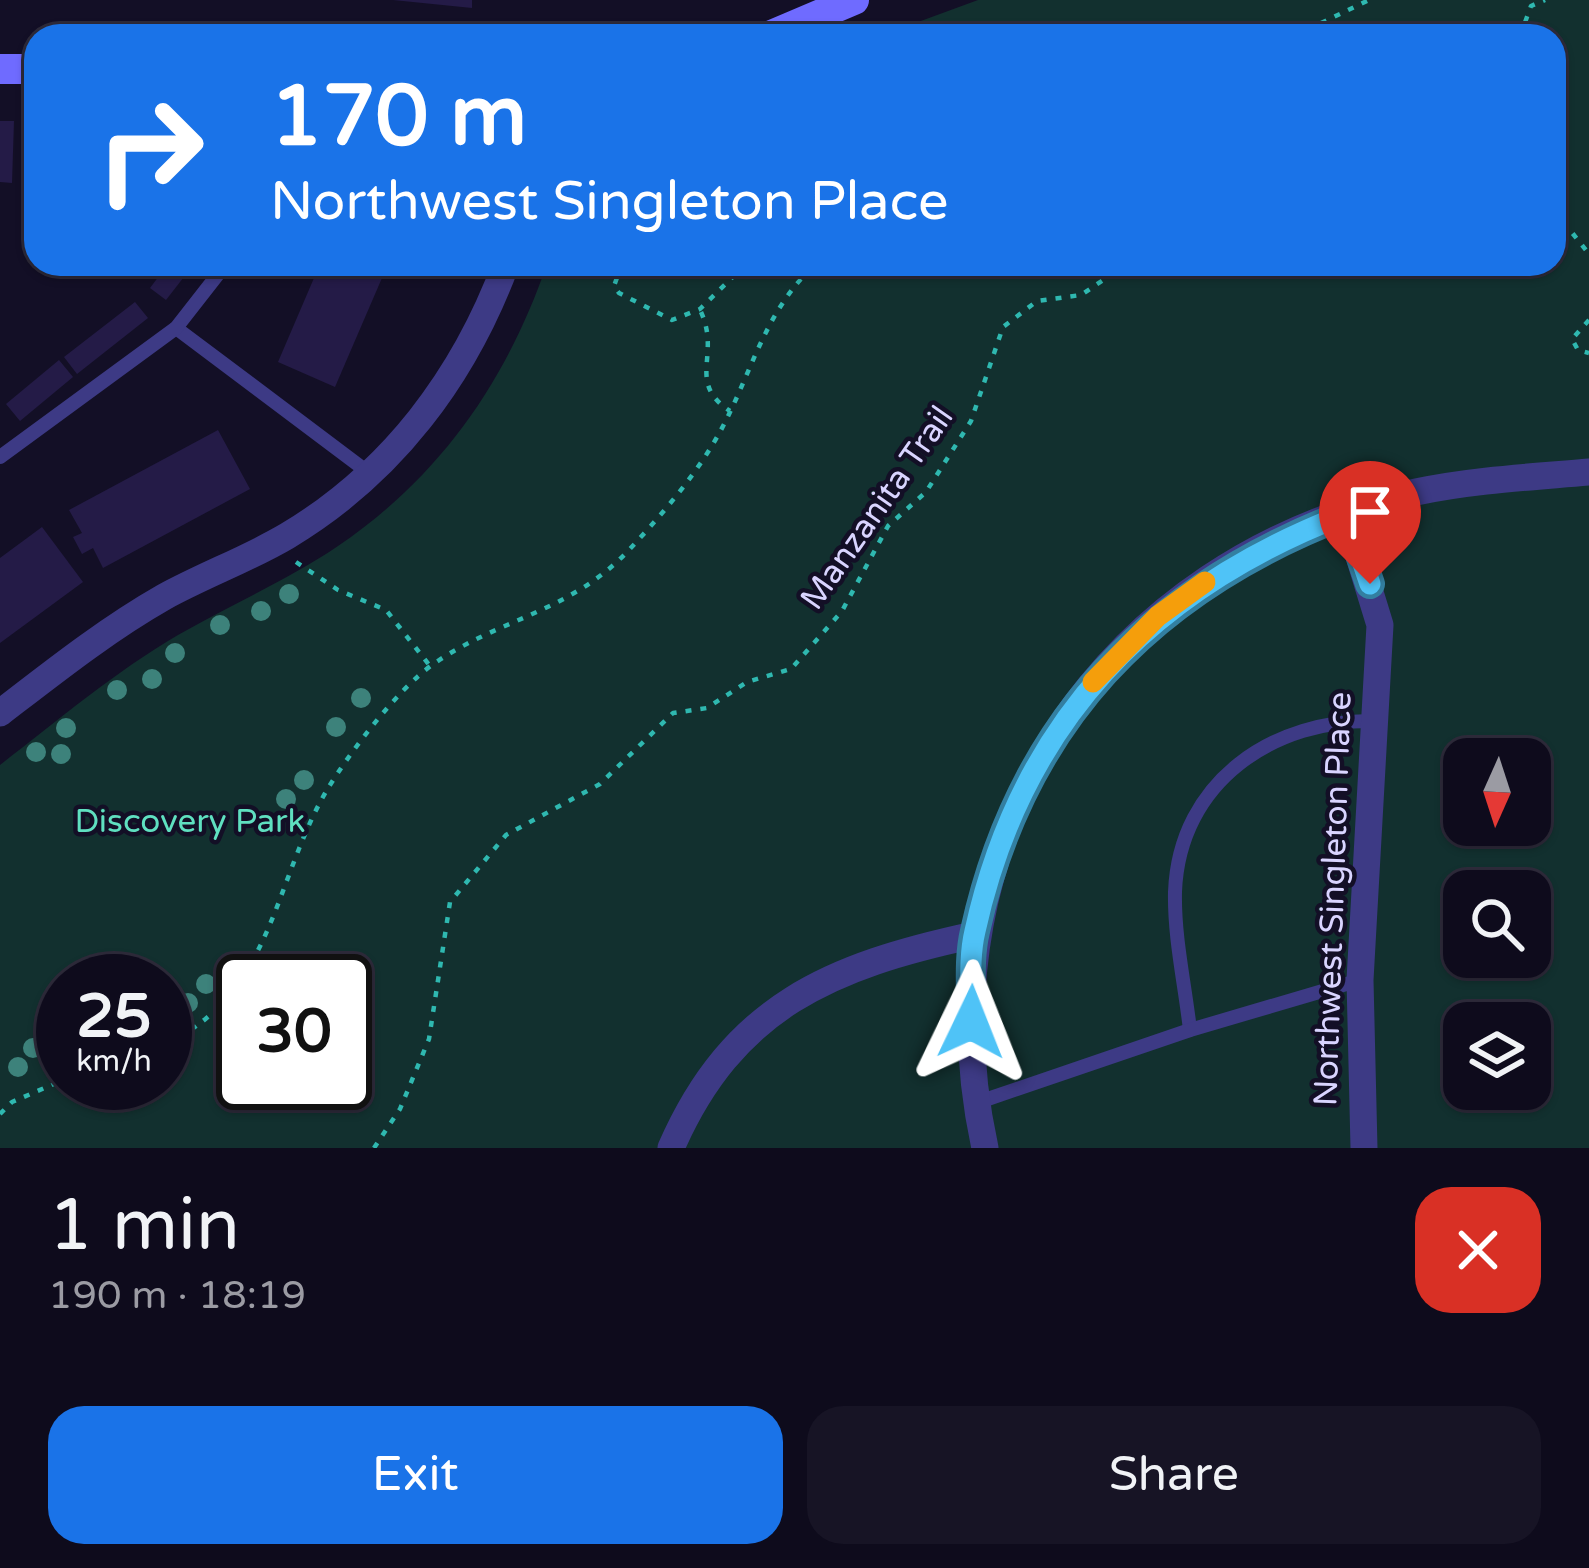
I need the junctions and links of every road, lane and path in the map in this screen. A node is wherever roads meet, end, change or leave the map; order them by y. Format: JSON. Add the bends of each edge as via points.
{"nodes":[{"id":1,"x":854,"y":0,"type":"edge"},
{"id":2,"x":1369,"y":0,"type":"edge"},
{"id":3,"x":1545,"y":0,"type":"edge"},
{"id":4,"x":797,"y":24,"type":"edge"},
{"id":5,"x":1319,"y":24,"type":"edge"},
{"id":6,"x":1524,"y":24,"type":"edge"},
{"id":7,"x":1566,"y":225,"type":"edge"},
{"id":8,"x":1589,"y":254,"type":"edge"},
{"id":9,"x":217,"y":276,"type":"edge"},
{"id":10,"x":502,"y":276,"type":"edge"},
{"id":11,"x":618,"y":276,"type":"edge"},
{"id":12,"x":734,"y":276,"type":"edge"},
{"id":13,"x":805,"y":276,"type":"edge"},
{"id":14,"x":1113,"y":276,"type":"edge"},
{"id":15,"x":700,"y":309,"type":"junction"},
{"id":16,"x":1589,"y":320,"type":"edge"},
{"id":17,"x":176,"y":328,"type":"junction"},
{"id":18,"x":1589,"y":353,"type":"edge"},
{"id":19,"x":730,"y":411,"type":"junction"},
{"id":20,"x":0,"y":457,"type":"edge"},
{"id":21,"x":1589,"y":472,"type":"edge"},
{"id":22,"x":369,"y":473,"type":"junction"},
{"id":23,"x":1346,"y":514,"type":"junction"},
{"id":24,"x":284,"y":538,"type":"junction"},
{"id":25,"x":430,"y":666,"type":"junction"},
{"id":26,"x":0,"y":713,"type":"edge"},
{"id":27,"x":1378,"y":721,"type":"junction"},
{"id":28,"x":974,"y":935,"type":"junction"},
{"id":29,"x":1360,"y":980,"type":"junction"},
{"id":30,"x":192,"y":1025,"type":"edge"},
{"id":31,"x":1190,"y":1030,"type":"junction"},
{"id":32,"x":36,"y":1092,"type":"edge"},
{"id":33,"x":0,"y":1101,"type":"edge"},
{"id":34,"x":12,"y":1102,"type":"junction"},
{"id":35,"x":975,"y":1104,"type":"junction"},
{"id":36,"x":0,"y":1114,"type":"edge"},
{"id":37,"x":374,"y":1148,"type":"edge"},
{"id":38,"x":671,"y":1148,"type":"edge"},
{"id":39,"x":985,"y":1148,"type":"edge"},
{"id":40,"x":1364,"y":1148,"type":"edge"}],
"edges":[{"from":1,"to":4,"type":"street"},
{"from":2,"to":5,"type":"path"},
{"from":3,"to":6,"type":"path","via":[[1531,6]]},
{"from":7,"to":8,"type":"path"},
{"from":9,"to":17,"type":"lane"},
{"from":10,"to":22,"type":"street","via":[[455,375]]},
{"from":11,"to":15,"type":"path","via":[[619,293],[672,320]]},
{"from":12,"to":15,"type":"path"},
{"from":13,"to":19,"type":"path","via":[[781,302]]},
{"from":14,"to":37,"type":"path","name":"Manzanita Trail","via":[[1097,289],[1037,301],[1003,328],[971,421],[926,492],[888,526],[842,611],[791,669],[748,682],[707,708],[673,712],[600,784],[506,835],[450,902],[429,1039]]},
{"from":15,"to":19,"type":"path","via":[[710,332],[707,394]]},
{"from":16,"to":18,"type":"path","via":[[1572,339]]},
{"from":17,"to":20,"type":"lane"},
{"from":17,"to":22,"type":"lane"},
{"from":19,"to":25,"type":"path","via":[[687,479],[602,575],[549,610]]},
{"from":21,"to":23,"type":"street","via":[[1414,492]]},
{"from":22,"to":24,"type":"street"},
{"from":23,"to":27,"type":"street","name":"Northwest Singleton Place","via":[[1380,626]]},
{"from":23,"to":28,"type":"street","via":[[1226,568],[1158,616],[1100,673],[1020,796]]},
{"from":24,"to":25,"type":"path","via":[[297,563],[319,580],[386,610]]},
{"from":24,"to":26,"type":"street","via":[[162,598]]},
{"from":25,"to":30,"type":"path","via":[[338,771],[258,958],[223,1003]]},
{"from":27,"to":29,"type":"street","name":"Northwest Singleton Place"},
{"from":27,"to":31,"type":"lane","via":[[1339,719],[1274,738],[1227,770],[1196,818],[1175,893]]},
{"from":28,"to":35,"type":"street"},
{"from":28,"to":38,"type":"street","via":[[880,956],[800,990],[711,1072]]},
{"from":29,"to":31,"type":"lane"},
{"from":29,"to":40,"type":"street","name":"Northwest Singleton Place"},
{"from":31,"to":35,"type":"lane"},
{"from":32,"to":34,"type":"path"},
{"from":33,"to":34,"type":"path"},
{"from":34,"to":36,"type":"path"},
{"from":35,"to":39,"type":"street"}]}
